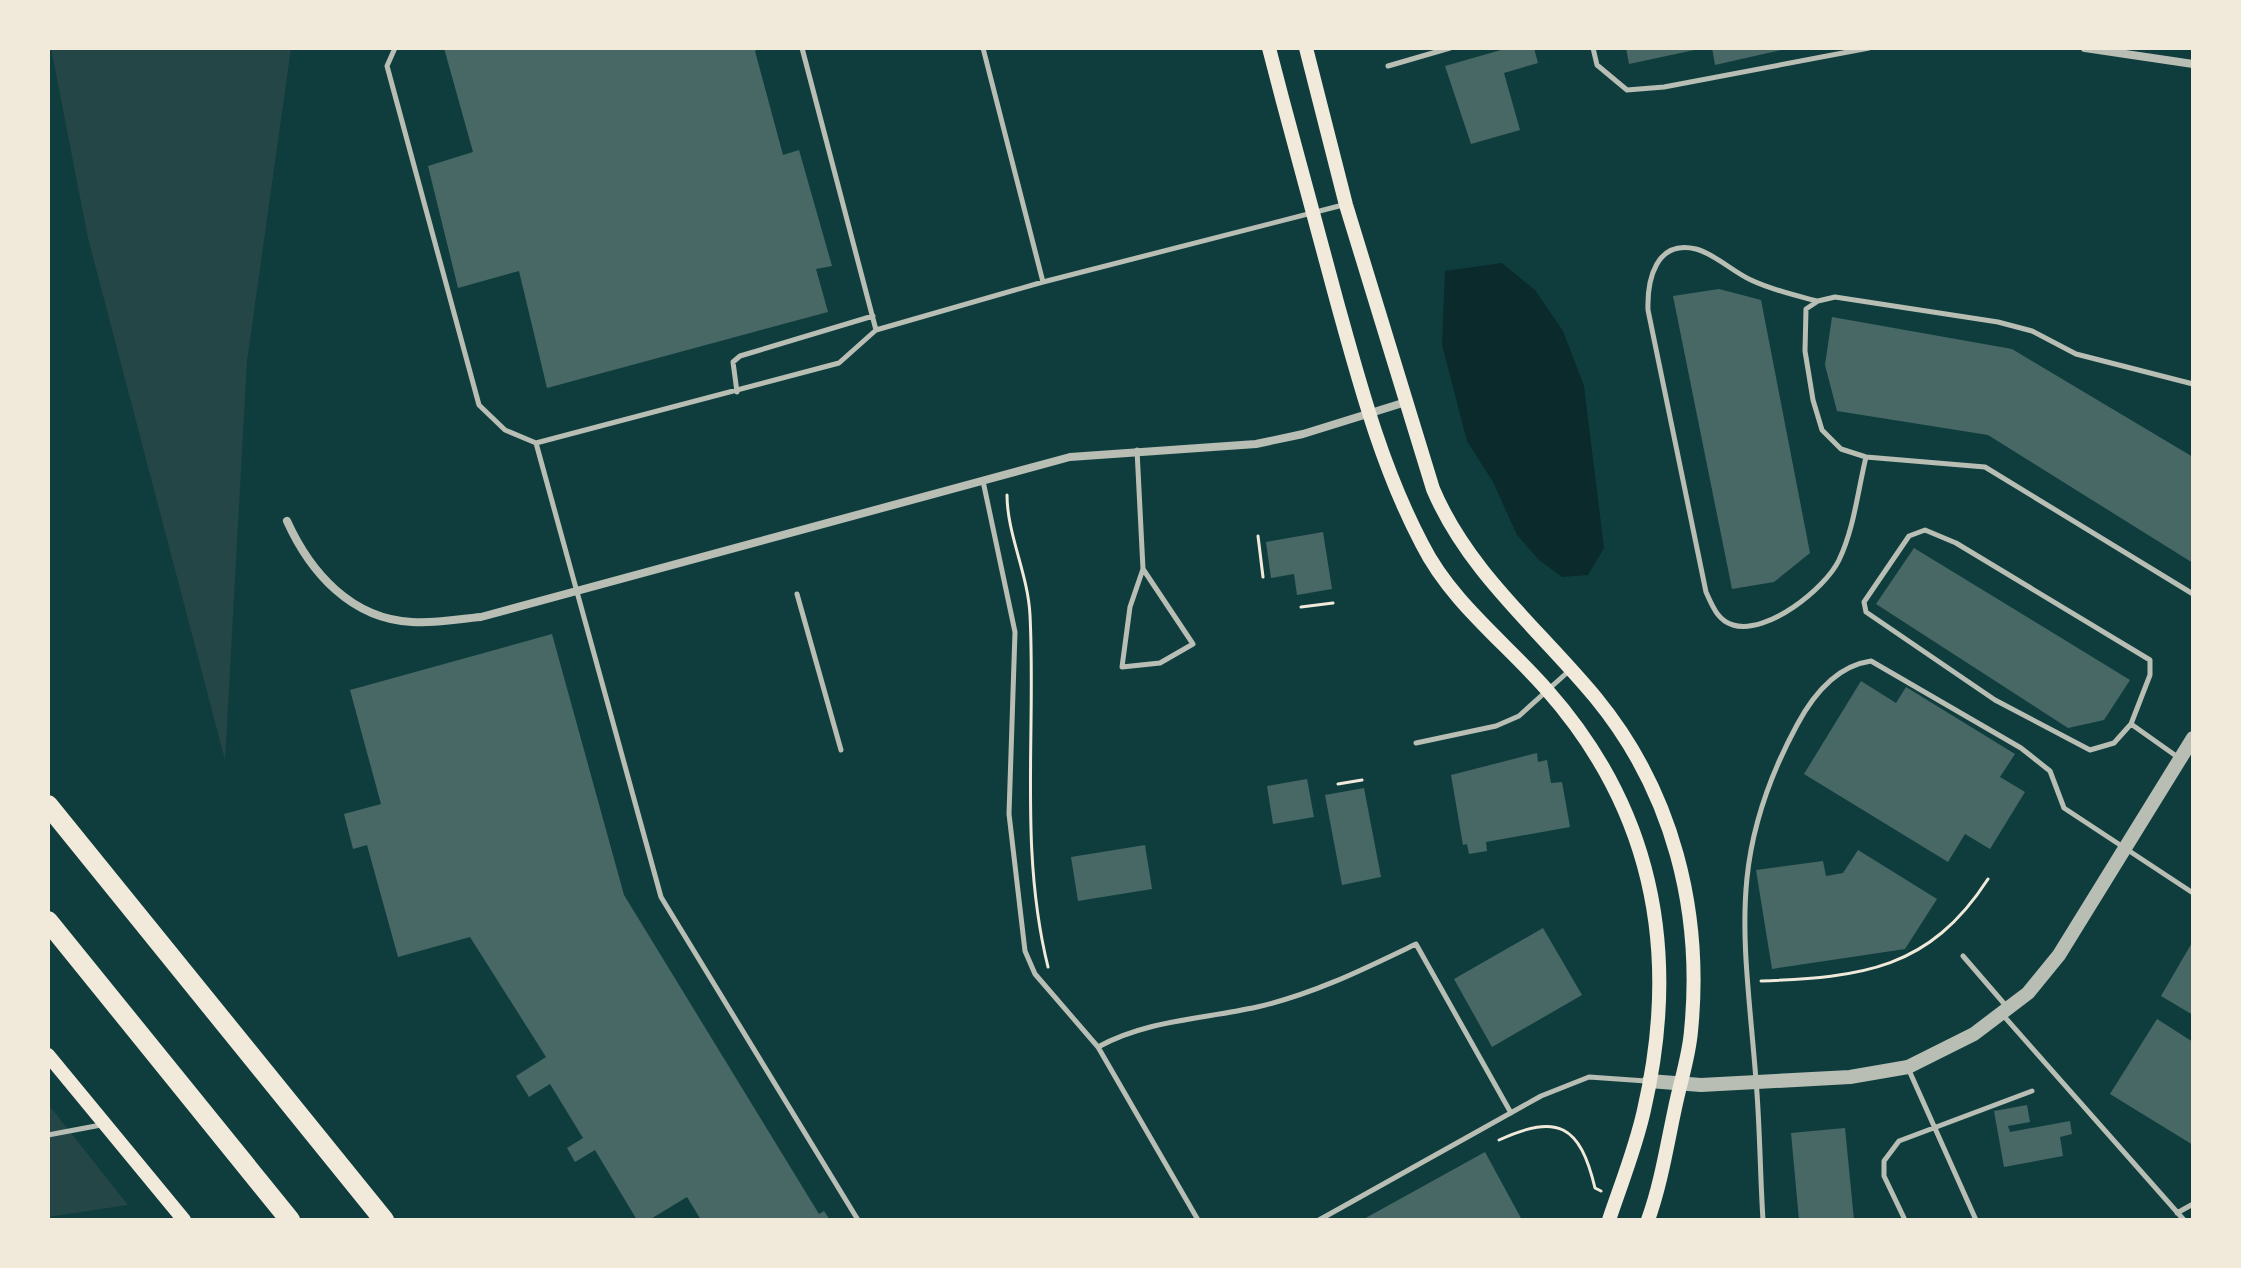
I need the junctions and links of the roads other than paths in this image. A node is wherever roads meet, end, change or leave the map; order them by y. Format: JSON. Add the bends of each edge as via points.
{"nodes":[{"id":1,"x":395,"y":48,"type":"edge"},
{"id":2,"x":802,"y":48,"type":"edge"},
{"id":3,"x":983,"y":48,"type":"edge"},
{"id":4,"x":1269,"y":48,"type":"edge"},
{"id":5,"x":1306,"y":48,"type":"edge"},
{"id":6,"x":1450,"y":48,"type":"edge"},
{"id":7,"x":1593,"y":48,"type":"edge"},
{"id":8,"x":1869,"y":48,"type":"edge"},
{"id":9,"x":2085,"y":48,"type":"edge"},
{"id":10,"x":2193,"y":64,"type":"edge"},
{"id":11,"x":1388,"y":66,"type":"dead end"},
{"id":12,"x":1346,"y":205,"type":"junction"},
{"id":13,"x":1312,"y":213,"type":"junction"},
{"id":14,"x":1043,"y":282,"type":"junction"},
{"id":15,"x":1818,"y":301,"type":"junction"},
{"id":16,"x":873,"y":316,"type":"junction"},
{"id":17,"x":876,"y":330,"type":"junction"},
{"id":18,"x":2193,"y":384,"type":"edge"},
{"id":19,"x":737,"y":392,"type":"junction"},
{"id":20,"x":1406,"y":402,"type":"junction"},
{"id":21,"x":1369,"y":415,"type":"junction"},
{"id":22,"x":536,"y":443,"type":"junction"},
{"id":23,"x":1137,"y":450,"type":"junction"},
{"id":24,"x":1866,"y":457,"type":"junction"},
{"id":25,"x":983,"y":481,"type":"junction"},
{"id":26,"x":287,"y":521,"type":"dead end"},
{"id":27,"x":1143,"y":569,"type":"junction"},
{"id":28,"x":577,"y":589,"type":"junction"},
{"id":29,"x":797,"y":594,"type":"dead end"},
{"id":30,"x":2193,"y":594,"type":"edge"},
{"id":31,"x":1571,"y":669,"type":"junction"},
{"id":32,"x":1548,"y":691,"type":"junction"},
{"id":33,"x":2131,"y":724,"type":"junction"},
{"id":34,"x":2193,"y":738,"type":"edge"},
{"id":35,"x":1416,"y":743,"type":"dead end"},
{"id":36,"x":841,"y":750,"type":"dead end"},
{"id":37,"x":2180,"y":758,"type":"junction"},
{"id":38,"x":48,"y":805,"type":"edge"},
{"id":39,"x":2123,"y":848,"type":"junction"},
{"id":40,"x":2193,"y":893,"type":"edge"},
{"id":41,"x":48,"y":921,"type":"edge"},
{"id":42,"x":1963,"y":956,"type":"dead end"},
{"id":43,"x":2005,"y":1011,"type":"junction"},
{"id":44,"x":1098,"y":1047,"type":"junction"},
{"id":45,"x":48,"y":1055,"type":"edge"},
{"id":46,"x":1908,"y":1067,"type":"junction"},
{"id":47,"x":1649,"y":1081,"type":"junction"},
{"id":48,"x":1756,"y":1082,"type":"junction"},
{"id":49,"x":1680,"y":1084,"type":"junction"},
{"id":50,"x":2032,"y":1091,"type":"dead end"},
{"id":51,"x":1511,"y":1113,"type":"junction"},
{"id":52,"x":105,"y":1124,"type":"junction"},
{"id":53,"x":1935,"y":1128,"type":"junction"},
{"id":54,"x":48,"y":1135,"type":"edge"},
{"id":55,"x":2193,"y":1204,"type":"edge"},
{"id":56,"x":2177,"y":1213,"type":"junction"},
{"id":57,"x":184,"y":1220,"type":"edge"},
{"id":58,"x":290,"y":1220,"type":"edge"},
{"id":59,"x":384,"y":1220,"type":"edge"},
{"id":60,"x":858,"y":1220,"type":"edge"},
{"id":61,"x":1198,"y":1220,"type":"edge"},
{"id":62,"x":1319,"y":1220,"type":"edge"},
{"id":63,"x":1609,"y":1220,"type":"edge"},
{"id":64,"x":1648,"y":1220,"type":"edge"},
{"id":65,"x":1763,"y":1220,"type":"edge"},
{"id":66,"x":1905,"y":1220,"type":"edge"},
{"id":67,"x":1976,"y":1220,"type":"edge"},
{"id":68,"x":2184,"y":1220,"type":"edge"}],
"edges":[{"from":1,"to":22,"type":"lane","via":[[387,66],[479,405],[505,430]]},
{"from":2,"to":16,"type":"lane"},
{"from":3,"to":14,"type":"lane"},
{"from":4,"to":13,"type":"main road"},
{"from":5,"to":12,"type":"main road"},
{"from":6,"to":11,"type":"lane"},
{"from":7,"to":8,"type":"lane","via":[[1597,65],[1627,90]]},
{"from":9,"to":10,"type":"street"},
{"from":12,"to":13,"type":"lane"},
{"from":12,"to":20,"type":"main road"},
{"from":13,"to":14,"type":"lane"},
{"from":13,"to":21,"type":"main road"},
{"from":14,"to":17,"type":"lane"},
{"from":15,"to":18,"type":"lane","via":[[1835,297],[1998,322],[2032,331],[2076,354]]},
{"from":15,"to":24,"type":"lane","via":[[1806,309],[1805,351],[1822,430],[1841,449]]},
{"from":15,"to":24,"type":"lane","via":[[1748,279],[1697,249],[1675,249],[1660,257],[1647,282],[1654,339],[1714,611],[1732,625],[1752,625],[1789,611],[1827,580],[1840,558]]},
{"from":16,"to":17,"type":"lane"},
{"from":16,"to":19,"type":"lane","via":[[740,356],[733,362]]},
{"from":17,"to":19,"type":"lane","via":[[839,363]]},
{"from":19,"to":22,"type":"lane"},
{"from":20,"to":21,"type":"street"},
{"from":20,"to":31,"type":"main road","via":[[1446,520],[1501,594]]},
{"from":21,"to":23,"type":"street","via":[[1256,444]]},
{"from":21,"to":32,"type":"main road","via":[[1423,547],[1447,584]]},
{"from":22,"to":28,"type":"lane"},
{"from":23,"to":25,"type":"street","via":[[1070,457]]},
{"from":23,"to":27,"type":"lane"},
{"from":24,"to":30,"type":"lane","via":[[1985,467]]},
{"from":25,"to":28,"type":"street"},
{"from":25,"to":44,"type":"lane","via":[[1015,632],[1009,814],[1025,951],[1035,974]]},
{"from":26,"to":28,"type":"street","via":[[302,554],[330,589],[372,612],[410,623],[481,617]]},
{"from":27,"to":27,"type":"lane","via":[[1130,607],[1122,667],[1160,663],[1193,644]]},
{"from":28,"to":60,"type":"lane","via":[[661,897]]},
{"from":29,"to":36,"type":"lane"},
{"from":31,"to":32,"type":"lane"},
{"from":31,"to":49,"type":"main road","via":[[1645,769],[1680,865],[1693,939],[1693,985],[1691,1034]]},
{"from":32,"to":35,"type":"lane","via":[[1519,716],[1496,726]]},
{"from":32,"to":47,"type":"main road","via":[[1609,777],[1642,852],[1661,959],[1660,1011]]},
{"from":33,"to":33,"type":"lane","via":[[2150,675],[2150,660],[1956,543],[1925,530],[1909,536],[1864,602],[1866,612],[1995,700],[2090,750],[2114,743]]},
{"from":33,"to":37,"type":"lane"},
{"from":34,"to":37,"type":"street"},
{"from":37,"to":39,"type":"street"},
{"from":38,"to":59,"type":"highway"},
{"from":39,"to":40,"type":"lane"},
{"from":39,"to":43,"type":"street","via":[[2059,955],[2028,993]]},
{"from":39,"to":48,"type":"lane","via":[[2064,808],[2050,771],[2021,748],[1871,661],[1850,664],[1811,700],[1775,766],[1748,855],[1746,981]]},
{"from":41,"to":58,"type":"highway"},
{"from":42,"to":43,"type":"lane"},
{"from":43,"to":46,"type":"street","via":[[1974,1034]]},
{"from":43,"to":56,"type":"lane"},
{"from":44,"to":51,"type":"lane","via":[[1128,1031],[1318,990],[1416,944]]},
{"from":44,"to":61,"type":"lane"},
{"from":45,"to":52,"type":"main road"},
{"from":46,"to":48,"type":"street","via":[[1850,1077]]},
{"from":46,"to":53,"type":"lane"},
{"from":47,"to":49,"type":"street"},
{"from":47,"to":51,"type":"lane","via":[[1589,1077]]},
{"from":47,"to":63,"type":"main road"},
{"from":48,"to":49,"type":"street"},
{"from":48,"to":65,"type":"lane"},
{"from":49,"to":64,"type":"main road"},
{"from":50,"to":53,"type":"lane"},
{"from":51,"to":62,"type":"lane"},
{"from":52,"to":54,"type":"lane"},
{"from":52,"to":57,"type":"main road"},
{"from":53,"to":66,"type":"lane","via":[[1899,1141],[1884,1161],[1884,1176]]},
{"from":53,"to":67,"type":"lane"},
{"from":55,"to":56,"type":"lane"},
{"from":56,"to":68,"type":"lane"}]}
